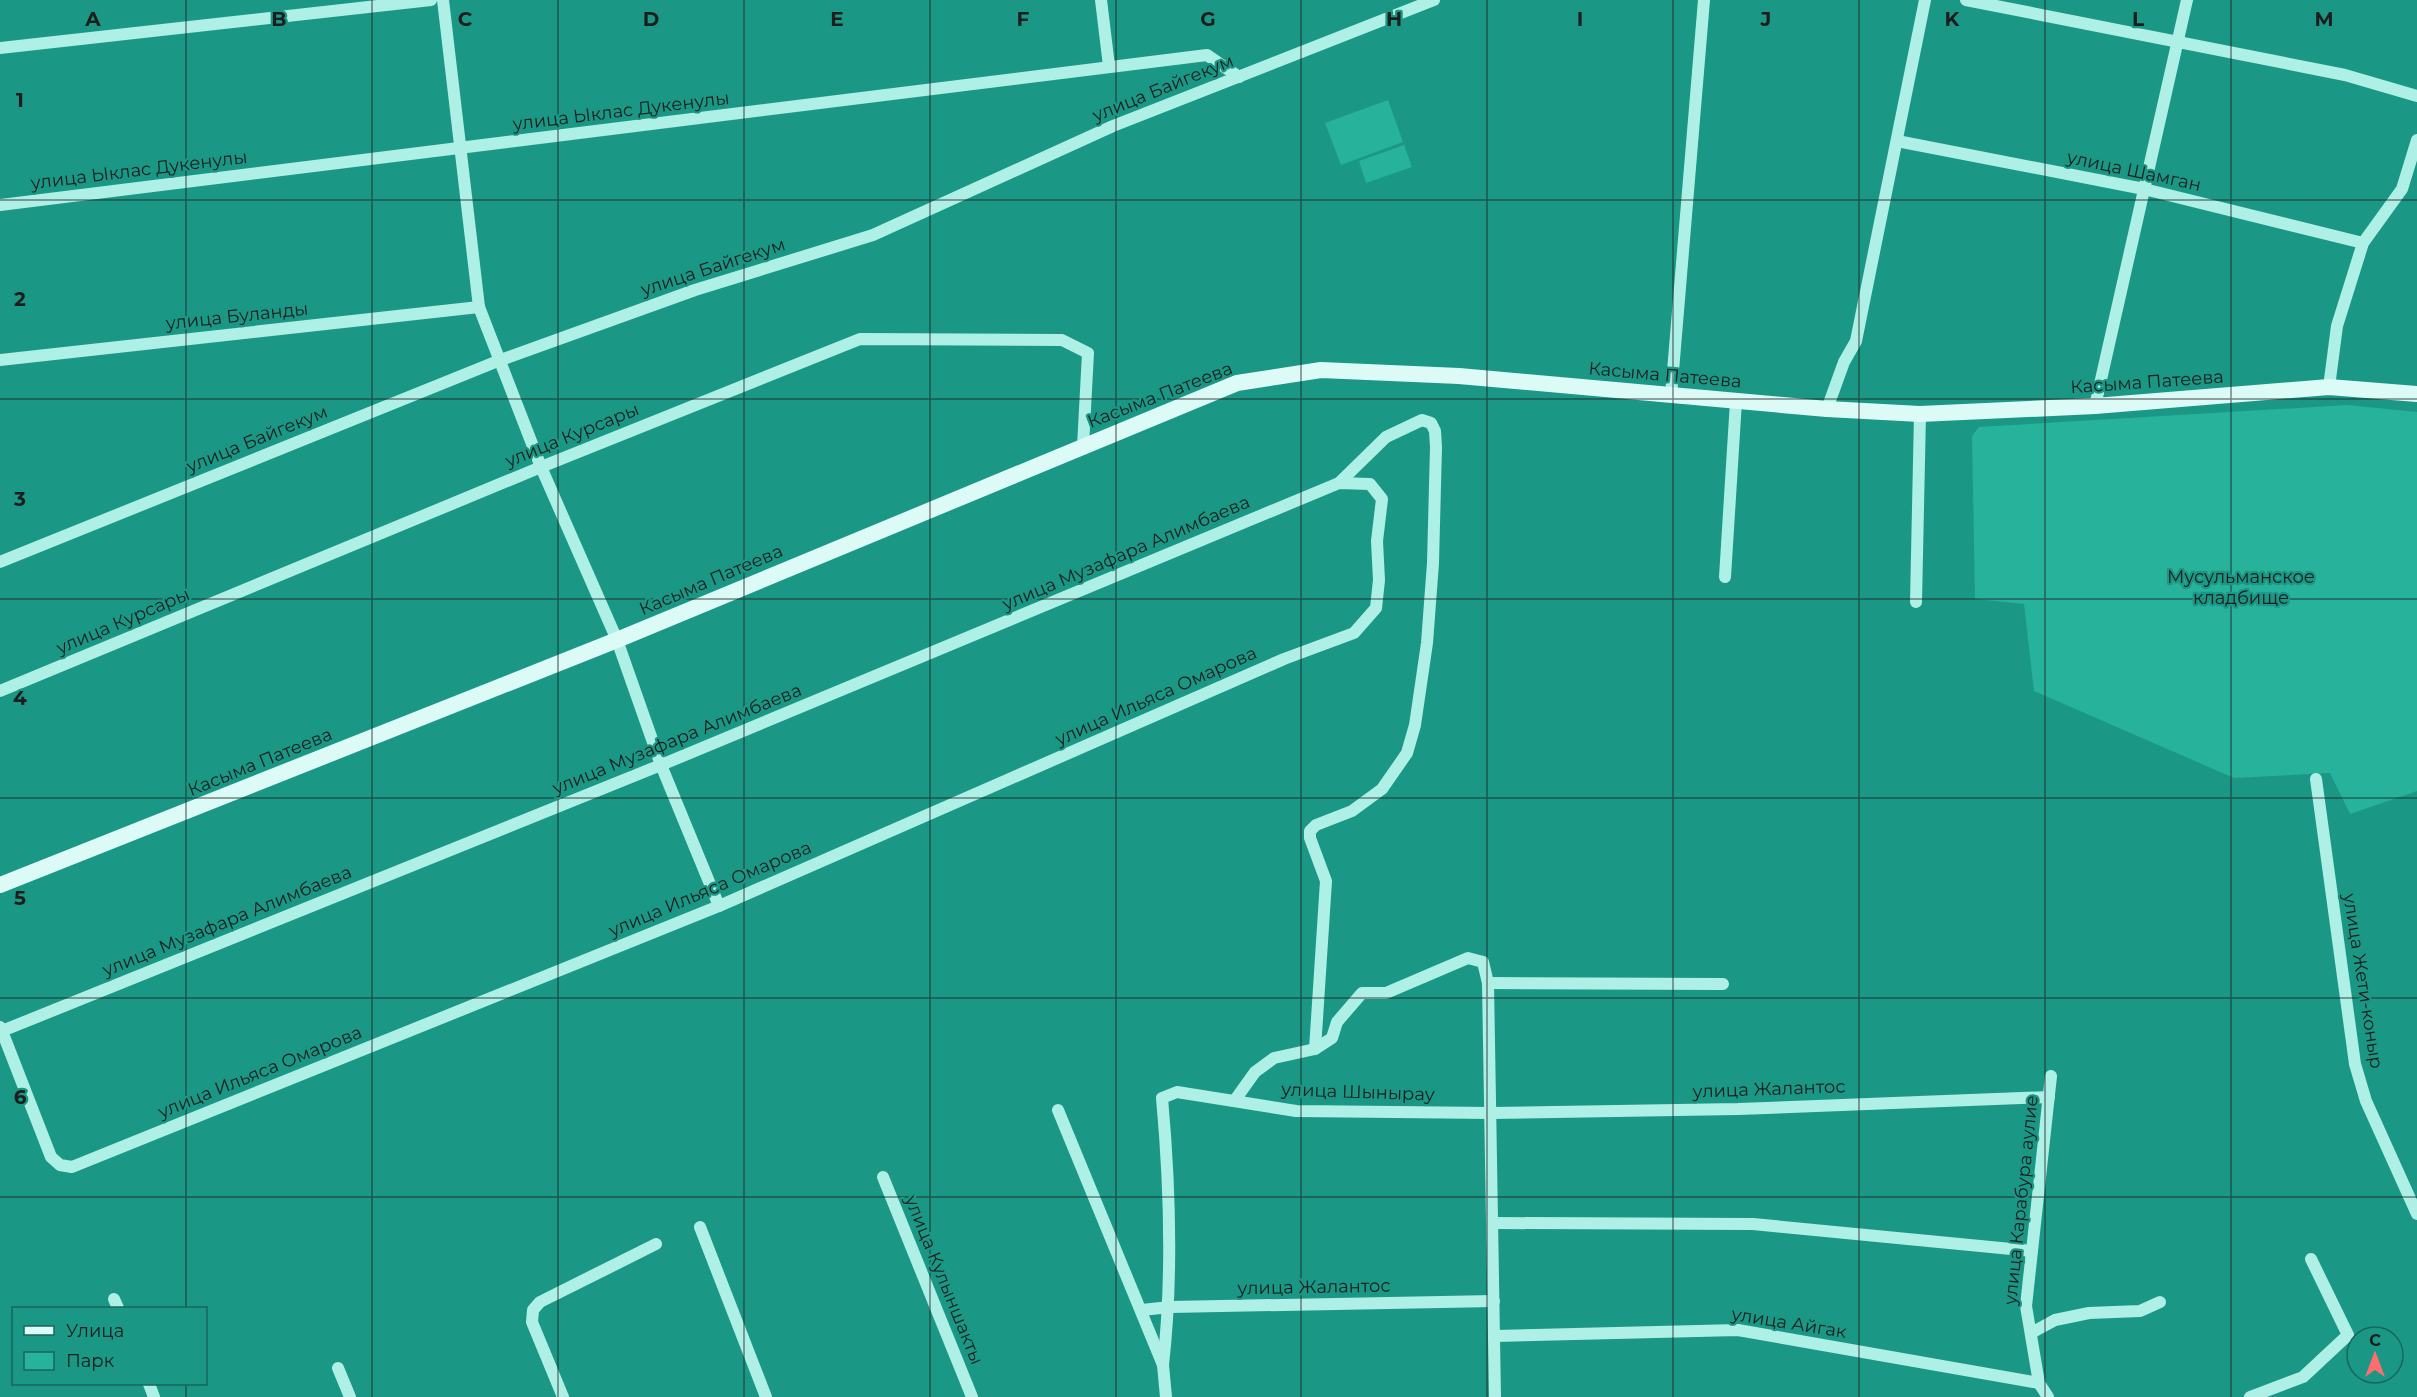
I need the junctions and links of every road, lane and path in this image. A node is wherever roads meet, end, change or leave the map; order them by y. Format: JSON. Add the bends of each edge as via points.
{"nodes":[{"id":1,"x":431,"y":0,"type":"edge"},
{"id":2,"x":442,"y":0,"type":"edge"},
{"id":3,"x":1101,"y":0,"type":"edge"},
{"id":4,"x":1434,"y":0,"type":"edge"},
{"id":5,"x":1704,"y":0,"type":"edge"},
{"id":6,"x":1925,"y":0,"type":"edge"},
{"id":7,"x":1966,"y":0,"type":"edge"},
{"id":8,"x":2187,"y":0,"type":"edge"},
{"id":9,"x":2177,"y":42,"type":"junction"},
{"id":10,"x":0,"y":48,"type":"edge"},
{"id":11,"x":1109,"y":66,"type":"junction"},
{"id":12,"x":1239,"y":77,"type":"junction"},
{"id":13,"x":2417,"y":96,"type":"edge"},
{"id":14,"x":2417,"y":140,"type":"edge"},
{"id":15,"x":1897,"y":141,"type":"junction"},
{"id":16,"x":460,"y":150,"type":"junction"},
{"id":17,"x":2144,"y":189,"type":"junction"},
{"id":18,"x":0,"y":205,"type":"edge"},
{"id":19,"x":2362,"y":243,"type":"junction"},
{"id":20,"x":479,"y":307,"type":"junction"},
{"id":21,"x":0,"y":360,"type":"edge"},
{"id":22,"x":498,"y":361,"type":"junction"},
{"id":23,"x":2329,"y":387,"type":"junction"},
{"id":24,"x":2417,"y":394,"type":"edge"},
{"id":25,"x":1671,"y":395,"type":"junction"},
{"id":26,"x":1736,"y":401,"type":"junction"},
{"id":27,"x":2095,"y":406,"type":"junction"},
{"id":28,"x":1827,"y":409,"type":"junction"},
{"id":29,"x":1920,"y":414,"type":"junction"},
{"id":30,"x":1083,"y":446,"type":"junction"},
{"id":31,"x":541,"y":467,"type":"junction"},
{"id":32,"x":1339,"y":483,"type":"junction"},
{"id":33,"x":1370,"y":484,"type":"joint"},
{"id":34,"x":0,"y":562,"type":"edge"},
{"id":35,"x":1725,"y":577,"type":"dead end"},
{"id":36,"x":1916,"y":602,"type":"dead end"},
{"id":37,"x":617,"y":640,"type":"junction"},
{"id":38,"x":0,"y":691,"type":"edge"},
{"id":39,"x":661,"y":765,"type":"junction"},
{"id":40,"x":2316,"y":779,"type":"dead end"},
{"id":41,"x":0,"y":885,"type":"edge"},
{"id":42,"x":719,"y":906,"type":"junction"},
{"id":43,"x":1488,"y":983,"type":"junction"},
{"id":44,"x":1723,"y":984,"type":"dead end"},
{"id":45,"x":1,"y":1029,"type":"edge"},
{"id":46,"x":1315,"y":1049,"type":"junction"},
{"id":47,"x":2051,"y":1076,"type":"dead end"},
{"id":48,"x":2049,"y":1097,"type":"junction"},
{"id":49,"x":1235,"y":1100,"type":"junction"},
{"id":50,"x":1058,"y":1110,"type":"dead end"},
{"id":51,"x":1491,"y":1113,"type":"junction"},
{"id":52,"x":883,"y":1177,"type":"dead end"},
{"id":53,"x":2417,"y":1214,"type":"edge"},
{"id":54,"x":1493,"y":1223,"type":"junction"},
{"id":55,"x":699,"y":1227,"type":"dead end"},
{"id":56,"x":656,"y":1244,"type":"dead end"},
{"id":57,"x":2032,"y":1251,"type":"junction"},
{"id":58,"x":2311,"y":1259,"type":"dead end"},
{"id":59,"x":1494,"y":1301,"type":"junction"},
{"id":60,"x":2160,"y":1302,"type":"dead end"},
{"id":61,"x":1170,"y":1307,"type":"junction"},
{"id":62,"x":1142,"y":1310,"type":"junction"},
{"id":63,"x":2031,"y":1333,"type":"junction"},
{"id":64,"x":1495,"y":1336,"type":"junction"},
{"id":65,"x":1163,"y":1365,"type":"junction"},
{"id":66,"x":338,"y":1368,"type":"dead end"},
{"id":67,"x":2039,"y":1383,"type":"junction"},
{"id":68,"x":350,"y":1397,"type":"edge"},
{"id":69,"x":563,"y":1397,"type":"edge"},
{"id":70,"x":766,"y":1397,"type":"edge"},
{"id":71,"x":972,"y":1397,"type":"edge"},
{"id":72,"x":1166,"y":1397,"type":"edge"},
{"id":73,"x":1495,"y":1397,"type":"edge"},
{"id":74,"x":2048,"y":1397,"type":"edge"},
{"id":75,"x":2250,"y":1397,"type":"edge"}],
"edges":[{"from":1,"to":10,"type":"street"},
{"from":2,"to":16,"type":"street"},
{"from":3,"to":11,"type":"street"},
{"from":4,"to":12,"type":"street","name":"улица Байгекум"},
{"from":5,"to":25,"type":"street"},
{"from":6,"to":15,"type":"street"},
{"from":7,"to":9,"type":"street"},
{"from":8,"to":9,"type":"street"},
{"from":9,"to":13,"type":"street","via":[[2345,75]]},
{"from":9,"to":17,"type":"street"},
{"from":11,"to":12,"type":"street","name":"улица Ыклас Дукенулы","via":[[1207,56]]},
{"from":11,"to":16,"type":"street","name":"улица Ыклас Дукенулы"},
{"from":12,"to":22,"type":"street","name":"улица Байгекум","via":[[1113,126],[873,235],[695,290]]},
{"from":14,"to":19,"type":"street","via":[[2403,189]]},
{"from":15,"to":17,"type":"street","name":"улица Шамган"},
{"from":15,"to":28,"type":"street","via":[[1857,341],[1844,362]]},
{"from":16,"to":18,"type":"street","name":"улица Ыклас Дукенулы"},
{"from":16,"to":20,"type":"street"},
{"from":17,"to":19,"type":"street","name":"улица Шамган"},
{"from":17,"to":27,"type":"street"},
{"from":19,"to":23,"type":"street","via":[[2337,326]]},
{"from":20,"to":21,"type":"street","name":"улица Буланды"},
{"from":20,"to":22,"type":"street"},
{"from":22,"to":31,"type":"street"},
{"from":22,"to":34,"type":"street","name":"улица Байгекум"},
{"from":23,"to":24,"type":"main road","name":"Касыма Патеева"},
{"from":23,"to":27,"type":"main road","name":"Касыма Патеева"},
{"from":25,"to":26,"type":"main road","name":"Касыма Патеева"},
{"from":25,"to":30,"type":"main road","name":"Касыма Патеева","via":[[1459,376],[1321,370],[1237,383]]},
{"from":26,"to":28,"type":"main road","name":"Касыма Патеева"},
{"from":26,"to":35,"type":"street"},
{"from":27,"to":29,"type":"main road","name":"Касыма Патеева"},
{"from":28,"to":29,"type":"main road","name":"Касыма Патеева"},
{"from":29,"to":36,"type":"street"},
{"from":30,"to":31,"type":"street","name":"улица Курсары","via":[[1088,353],[1062,340],[860,339]]},
{"from":30,"to":37,"type":"main road","name":"Касыма Патеева"},
{"from":31,"to":37,"type":"street"},
{"from":31,"to":38,"type":"street","name":"улица Курсары"},
{"from":32,"to":33,"type":"street","name":"улица Музафара Алимбаева"},
{"from":32,"to":39,"type":"street","name":"улица Музафара Алимбаева"},
{"from":32,"to":46,"type":"street","via":[[1386,437],[1422,420],[1431,423],[1436,447],[1433,563],[1427,643],[1407,753],[1382,789],[1352,811],[1310,831],[1326,881]]},
{"from":33,"to":42,"type":"street","name":"улица Ильяса Омарова","via":[[1382,499],[1376,608],[1354,633],[1284,659]]},
{"from":37,"to":39,"type":"street"},
{"from":37,"to":41,"type":"main road","name":"Касыма Патеева"},
{"from":39,"to":42,"type":"street"},
{"from":39,"to":45,"type":"street","name":"улица Музафара Алимбаева"},
{"from":40,"to":53,"type":"street","name":"улица Жети-коныр","via":[[2355,1064],[2366,1101]]},
{"from":42,"to":45,"type":"street","name":"улица Ильяса Омарова","via":[[72,1167],[60,1165],[51,1157]]},
{"from":43,"to":44,"type":"street"},
{"from":43,"to":46,"type":"street","via":[[1482,962],[1468,958],[1386,993],[1362,993],[1337,1022],[1332,1038]]},
{"from":43,"to":51,"type":"street"},
{"from":46,"to":49,"type":"street","via":[[1275,1058],[1255,1072]]},
{"from":47,"to":48,"type":"street","name":"улица Карабура аулие"},
{"from":48,"to":51,"type":"street","name":"улица Жалантос","via":[[1738,1109]]},
{"from":48,"to":57,"type":"street","name":"улица Карабура аулие"},
{"from":49,"to":51,"type":"street","name":"улица Шынырау","via":[[1296,1111]]},
{"from":49,"to":61,"type":"street","name":"улица Шынырау","via":[[1177,1092],[1162,1098]]},
{"from":50,"to":62,"type":"street"},
{"from":51,"to":54,"type":"street"},
{"from":52,"to":71,"type":"street","name":"улица Кулыншакты"},
{"from":54,"to":57,"type":"street","via":[[1753,1224]]},
{"from":54,"to":59,"type":"street"},
{"from":55,"to":70,"type":"street"},
{"from":56,"to":69,"type":"street","via":[[540,1302],[533,1310],[532,1322]]},
{"from":57,"to":63,"type":"street","name":"улица Карабура аулие","via":[[2026,1306]]},
{"from":58,"to":75,"type":"street","via":[[2348,1335],[2303,1377]]},
{"from":59,"to":61,"type":"street","name":"улица Жалантос"},
{"from":59,"to":64,"type":"street"},
{"from":60,"to":63,"type":"street","via":[[2140,1311],[2089,1313],[2055,1320]]},
{"from":61,"to":62,"type":"street","name":"улица Жалантос"},
{"from":61,"to":65,"type":"street"},
{"from":62,"to":65,"type":"street"},
{"from":63,"to":67,"type":"street","name":"улица Карабура аулие"},
{"from":64,"to":67,"type":"street","name":"улица Айгак","via":[[1738,1330]]},
{"from":64,"to":73,"type":"street"},
{"from":65,"to":72,"type":"street"},
{"from":66,"to":68,"type":"street"},
{"from":67,"to":74,"type":"street","name":"улица Карабура аулие"}]}
